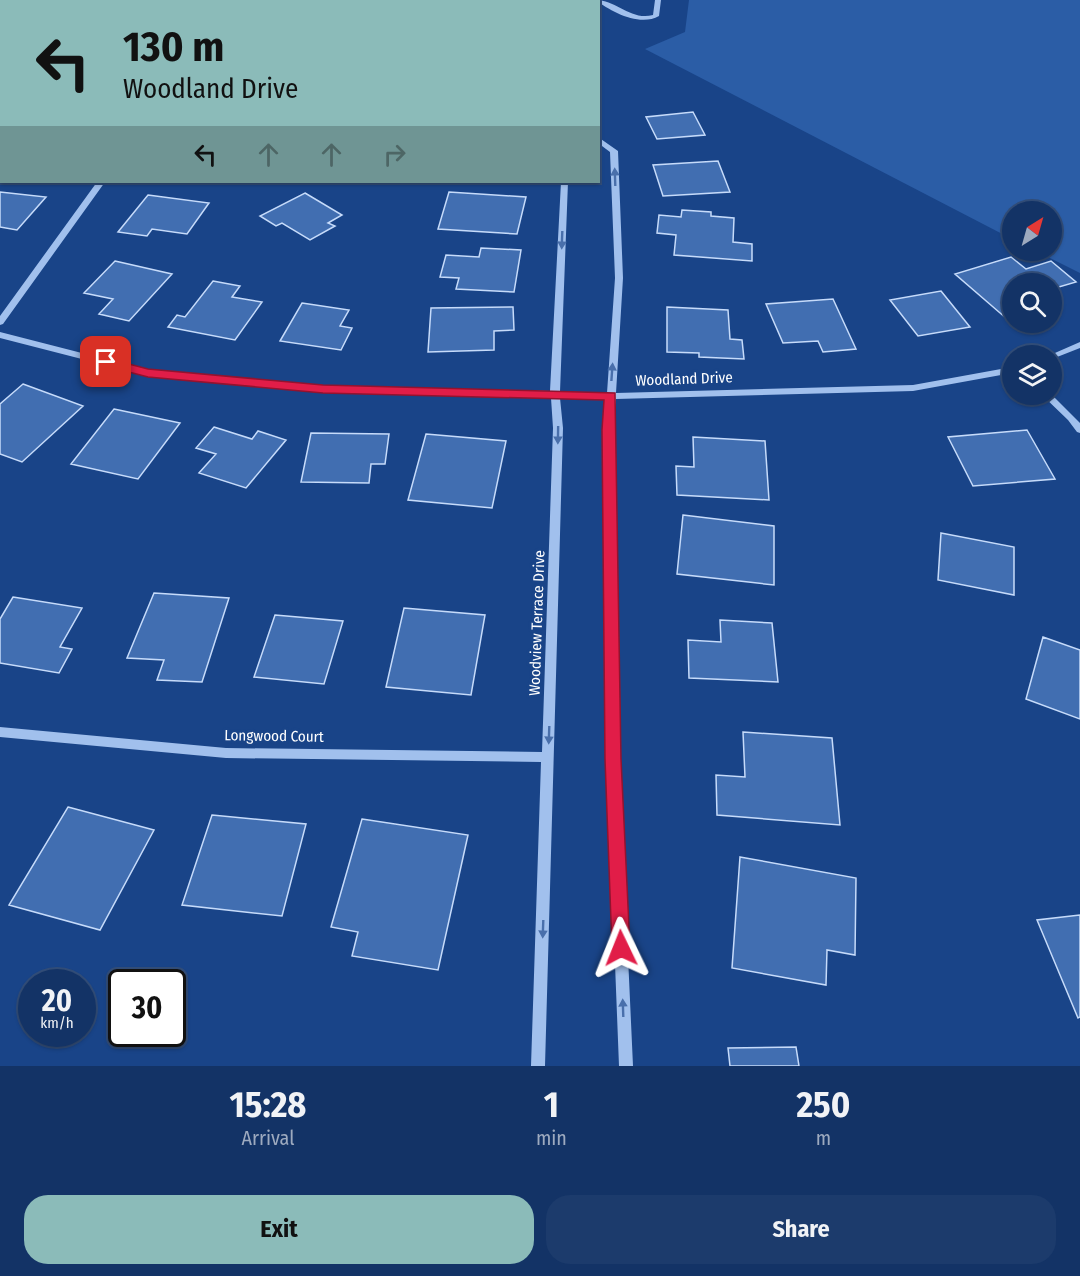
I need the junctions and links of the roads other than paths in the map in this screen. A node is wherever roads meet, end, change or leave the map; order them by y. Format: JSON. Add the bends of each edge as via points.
{"nodes":[{"id":1,"x":600,"y":0,"type":"edge"},
{"id":2,"x":658,"y":0,"type":"edge"},
{"id":3,"x":600,"y":140,"type":"edge"},
{"id":4,"x":99,"y":183,"type":"edge"},
{"id":5,"x":565,"y":183,"type":"edge"},
{"id":6,"x":0,"y":322,"type":"edge"},
{"id":7,"x":0,"y":335,"type":"edge"},
{"id":8,"x":1080,"y":345,"type":"edge"},
{"id":9,"x":1062,"y":352,"type":"edge"},
{"id":10,"x":1002,"y":372,"type":"edge"},
{"id":11,"x":555,"y":395,"type":"junction"},
{"id":12,"x":611,"y":396,"type":"junction"},
{"id":13,"x":1057,"y":405,"type":"edge"},
{"id":14,"x":1080,"y":430,"type":"edge"},
{"id":15,"x":0,"y":732,"type":"edge"},
{"id":16,"x":548,"y":757,"type":"junction"},
{"id":17,"x":538,"y":1066,"type":"edge"},
{"id":18,"x":626,"y":1066,"type":"edge"}],
"edges":[{"from":1,"to":2,"type":"street","via":[[645,19],[656,16]]},
{"from":12,"to":3,"type":"street","one_way":true,"via":[[618,278],[614,151]]},
{"from":4,"to":6,"type":"street"},
{"from":5,"to":11,"type":"street","name":"Woodview Terrace Drive","one_way":true},
{"from":7,"to":11,"type":"street","name":"Woodland Drive","via":[[148,373],[323,389]]},
{"from":8,"to":9,"type":"street"},
{"from":10,"to":12,"type":"street","name":"Woodland Drive","via":[[913,388]]},
{"from":11,"to":12,"type":"street","name":"Woodland Drive"},
{"from":11,"to":16,"type":"street","name":"Woodview Terrace Drive","one_way":true,"via":[[558,428]]},
{"from":18,"to":12,"type":"street","one_way":true,"via":[[613,759]]},
{"from":13,"to":14,"type":"street"},
{"from":15,"to":16,"type":"street","name":"Longwood Court","via":[[226,753]]},
{"from":16,"to":17,"type":"street","name":"Woodview Terrace Drive","one_way":true}]}
